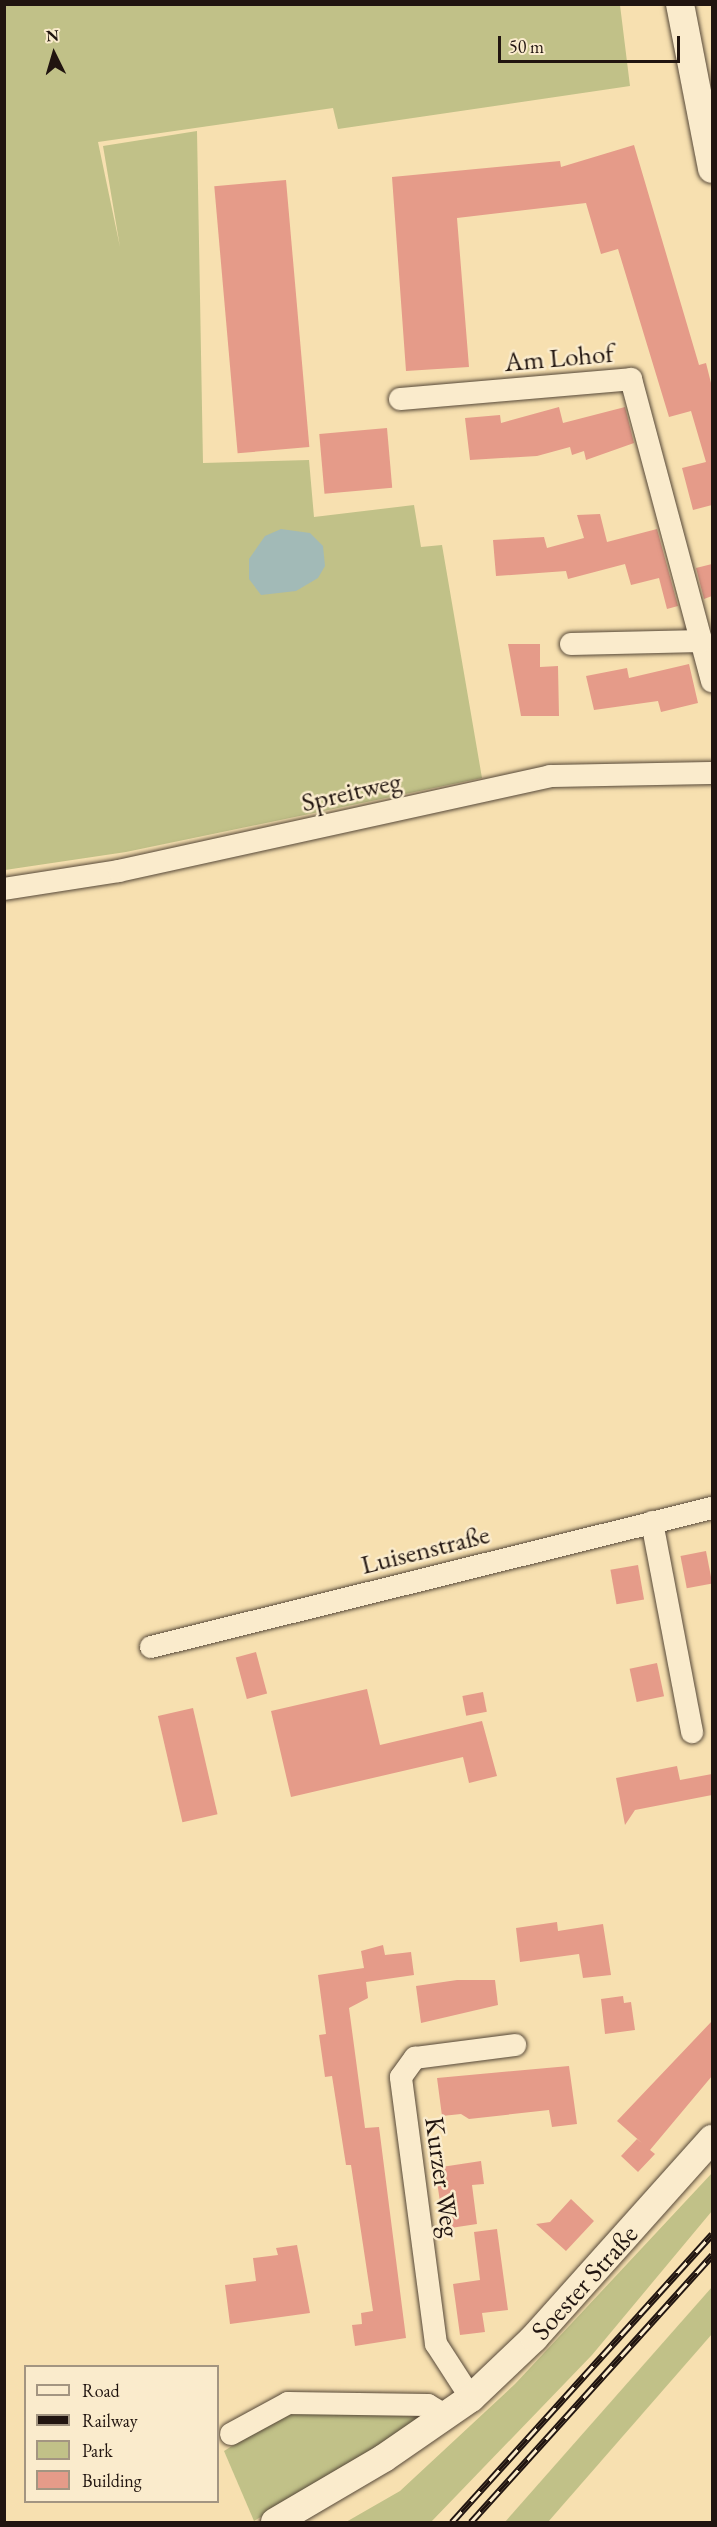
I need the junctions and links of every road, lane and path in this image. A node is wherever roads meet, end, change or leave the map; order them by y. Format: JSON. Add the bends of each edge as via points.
{"nodes":[{"id":1,"x":680,"y":4,"type":"edge"},
{"id":2,"x":705,"y":107,"type":"edge"},
{"id":3,"x":712,"y":169,"type":"edge"},
{"id":4,"x":400,"y":399,"type":"dead end"},
{"id":5,"x":702,"y":641,"type":"junction"},
{"id":6,"x":571,"y":644,"type":"dead end"},
{"id":7,"x":712,"y":681,"type":"edge"},
{"id":8,"x":712,"y":773,"type":"edge"},
{"id":9,"x":4,"y":889,"type":"edge"},
{"id":10,"x":712,"y":1508,"type":"edge"},
{"id":11,"x":652,"y":1522,"type":"junction"},
{"id":12,"x":151,"y":1647,"type":"dead end"},
{"id":13,"x":692,"y":1732,"type":"dead end"},
{"id":14,"x":515,"y":2045,"type":"dead end"},
{"id":15,"x":712,"y":2139,"type":"edge"},
{"id":16,"x":471,"y":2398,"type":"junction"},
{"id":17,"x":448,"y":2417,"type":"junction"},
{"id":18,"x":231,"y":2434,"type":"dead end"},
{"id":19,"x":275,"y":2523,"type":"edge"}],
"edges":[{"from":1,"to":2,"type":"street"},
{"from":2,"to":3,"type":"street"},
{"from":4,"to":5,"type":"street","name":"Am Lohof","via":[[631,378]]},
{"from":5,"to":6,"type":"street"},
{"from":5,"to":7,"type":"street","name":"Am Lohof"},
{"from":8,"to":9,"type":"street","name":"Spreitweg","via":[[550,776],[119,872]]},
{"from":10,"to":11,"type":"street","name":"Luisenstraße"},
{"from":11,"to":12,"type":"street","name":"Luisenstraße"},
{"from":11,"to":13,"type":"street"},
{"from":14,"to":16,"type":"street","name":"Kurzer Weg","via":[[415,2058],[401,2077],[436,2344]]},
{"from":15,"to":16,"type":"street","name":"Soester Straße","via":[[534,2338]]},
{"from":16,"to":17,"type":"street","name":"Soester Straße"},
{"from":17,"to":18,"type":"street","via":[[428,2405],[288,2403]]},
{"from":17,"to":19,"type":"street","name":"Soester Straße"}]}
